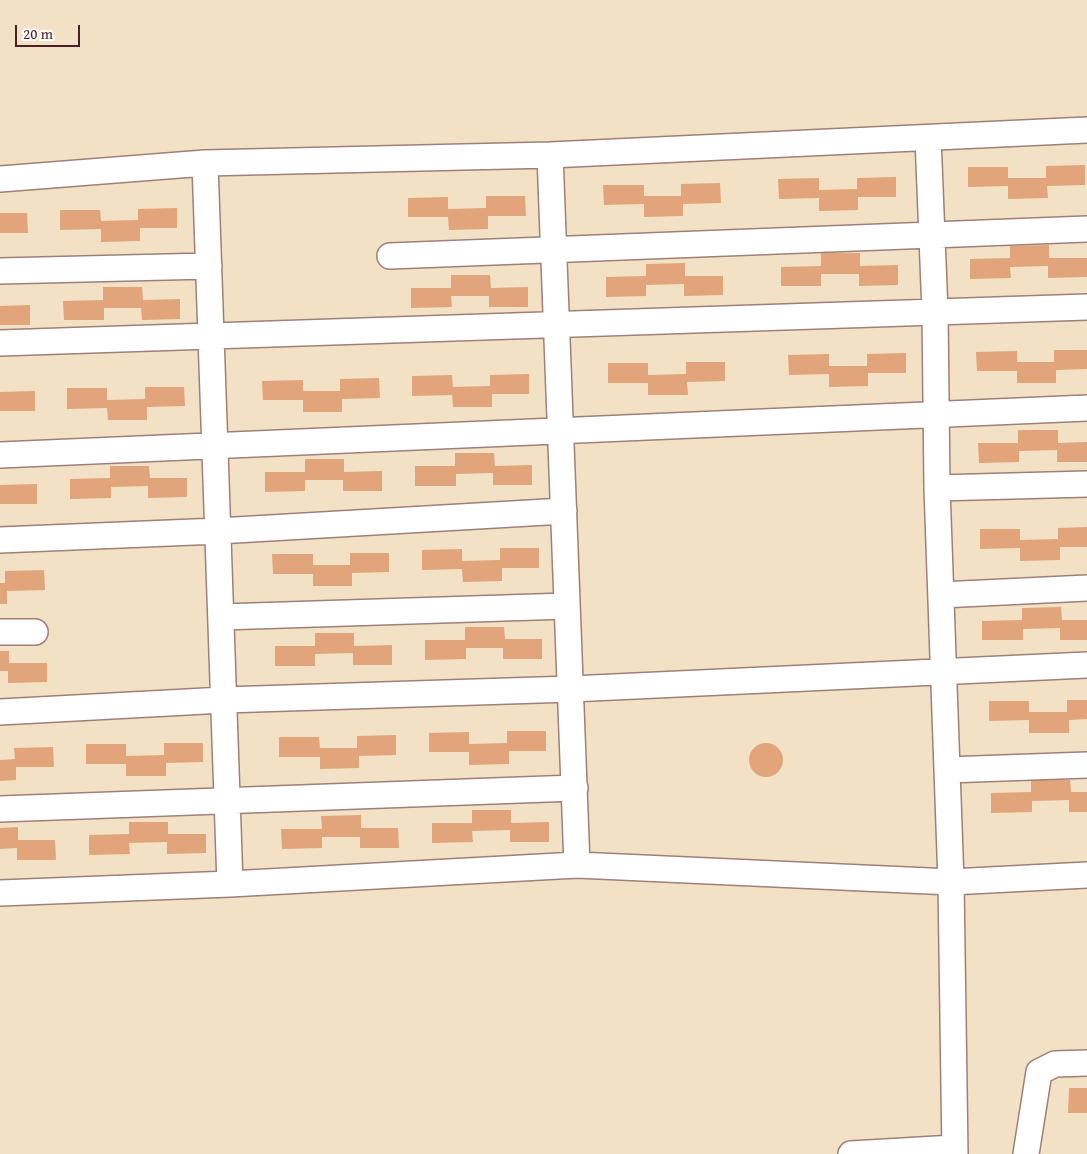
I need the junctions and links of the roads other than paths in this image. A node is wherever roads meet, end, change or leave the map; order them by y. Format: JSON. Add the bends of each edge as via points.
{"nodes":[{"id":1,"x":1087,"y":130,"type":"edge"},
{"id":2,"x":928,"y":138,"type":"junction"},
{"id":3,"x":550,"y":155,"type":"junction"},
{"id":4,"x":206,"y":163,"type":"junction"},
{"id":5,"x":0,"y":180,"type":"edge"},
{"id":6,"x":1087,"y":229,"type":"edge"},
{"id":7,"x":932,"y":235,"type":"junction"},
{"id":8,"x":554,"y":249,"type":"junction"},
{"id":9,"x":390,"y":256,"type":"dead end"},
{"id":10,"x":209,"y":266,"type":"junction"},
{"id":11,"x":0,"y":271,"type":"edge"},
{"id":12,"x":1087,"y":307,"type":"edge"},
{"id":13,"x":935,"y":312,"type":"junction"},
{"id":14,"x":557,"y":325,"type":"junction"},
{"id":15,"x":211,"y":336,"type":"junction"},
{"id":16,"x":0,"y":343,"type":"edge"},
{"id":17,"x":1087,"y":408,"type":"edge"},
{"id":18,"x":936,"y":415,"type":"junction"},
{"id":19,"x":561,"y":431,"type":"junction"},
{"id":20,"x":215,"y":446,"type":"junction"},
{"id":21,"x":0,"y":454,"type":"edge"},
{"id":22,"x":1087,"y":484,"type":"edge"},
{"id":23,"x":936,"y":488,"type":"junction"},
{"id":24,"x":564,"y":511,"type":"junction"},
{"id":25,"x":218,"y":531,"type":"junction"},
{"id":26,"x":0,"y":540,"type":"edge"},
{"id":27,"x":1087,"y":588,"type":"edge"},
{"id":28,"x":941,"y":595,"type":"junction"},
{"id":29,"x":568,"y":606,"type":"junction"},
{"id":30,"x":221,"y":617,"type":"junction"},
{"id":31,"x":0,"y":632,"type":"edge"},
{"id":32,"x":34,"y":632,"type":"dead end"},
{"id":33,"x":1087,"y":665,"type":"edge"},
{"id":34,"x":944,"y":672,"type":"junction"},
{"id":35,"x":571,"y":689,"type":"junction"},
{"id":36,"x":224,"y":700,"type":"junction"},
{"id":37,"x":0,"y":712,"type":"edge"},
{"id":38,"x":1087,"y":765,"type":"edge"},
{"id":39,"x":947,"y":770,"type":"junction"},
{"id":40,"x":574,"y":788,"type":"junction"},
{"id":41,"x":227,"y":801,"type":"junction"},
{"id":42,"x":0,"y":809,"type":"edge"},
{"id":43,"x":578,"y":865,"type":"junction"},
{"id":44,"x":1087,"y":876,"type":"edge"},
{"id":45,"x":951,"y":882,"type":"junction"},
{"id":46,"x":230,"y":884,"type":"junction"},
{"id":47,"x":0,"y":892,"type":"edge"},
{"id":48,"x":1087,"y":1063,"type":"edge"},
{"id":49,"x":954,"y":1151,"type":"edge"},
{"id":50,"x":852,"y":1154,"type":"edge"},
{"id":51,"x":1026,"y":1154,"type":"edge"}],
"edges":[{"from":1,"to":2,"type":"street"},
{"from":2,"to":3,"type":"street"},
{"from":2,"to":7,"type":"street"},
{"from":3,"to":4,"type":"street"},
{"from":3,"to":8,"type":"street"},
{"from":4,"to":5,"type":"street"},
{"from":4,"to":10,"type":"street"},
{"from":6,"to":7,"type":"street"},
{"from":7,"to":8,"type":"street"},
{"from":7,"to":13,"type":"street"},
{"from":8,"to":9,"type":"street"},
{"from":8,"to":14,"type":"street"},
{"from":10,"to":11,"type":"street"},
{"from":10,"to":15,"type":"street"},
{"from":12,"to":13,"type":"street"},
{"from":13,"to":14,"type":"street"},
{"from":13,"to":18,"type":"street"},
{"from":14,"to":15,"type":"street"},
{"from":14,"to":19,"type":"street"},
{"from":15,"to":16,"type":"street"},
{"from":15,"to":20,"type":"street"},
{"from":17,"to":18,"type":"street"},
{"from":18,"to":19,"type":"street"},
{"from":18,"to":23,"type":"street"},
{"from":19,"to":20,"type":"street"},
{"from":19,"to":24,"type":"street"},
{"from":20,"to":21,"type":"street"},
{"from":20,"to":25,"type":"street"},
{"from":22,"to":23,"type":"street"},
{"from":23,"to":28,"type":"street"},
{"from":24,"to":25,"type":"street"},
{"from":24,"to":29,"type":"street"},
{"from":25,"to":26,"type":"street"},
{"from":25,"to":30,"type":"street"},
{"from":27,"to":28,"type":"street"},
{"from":28,"to":34,"type":"street"},
{"from":29,"to":30,"type":"street"},
{"from":29,"to":35,"type":"street"},
{"from":30,"to":36,"type":"street"},
{"from":31,"to":32,"type":"street"},
{"from":33,"to":34,"type":"street"},
{"from":34,"to":35,"type":"street"},
{"from":34,"to":39,"type":"street"},
{"from":35,"to":36,"type":"street"},
{"from":35,"to":40,"type":"street"},
{"from":36,"to":37,"type":"street"},
{"from":36,"to":41,"type":"street"},
{"from":38,"to":39,"type":"street"},
{"from":39,"to":45,"type":"street"},
{"from":40,"to":41,"type":"street"},
{"from":40,"to":43,"type":"street"},
{"from":41,"to":42,"type":"street"},
{"from":41,"to":46,"type":"street"},
{"from":43,"to":45,"type":"street"},
{"from":43,"to":46,"type":"street"},
{"from":44,"to":45,"type":"street"},
{"from":45,"to":49,"type":"street"},
{"from":46,"to":47,"type":"street"},
{"from":48,"to":51,"type":"street","via":[[1055,1064],[1039,1072]]},
{"from":49,"to":50,"type":"street"}]}
